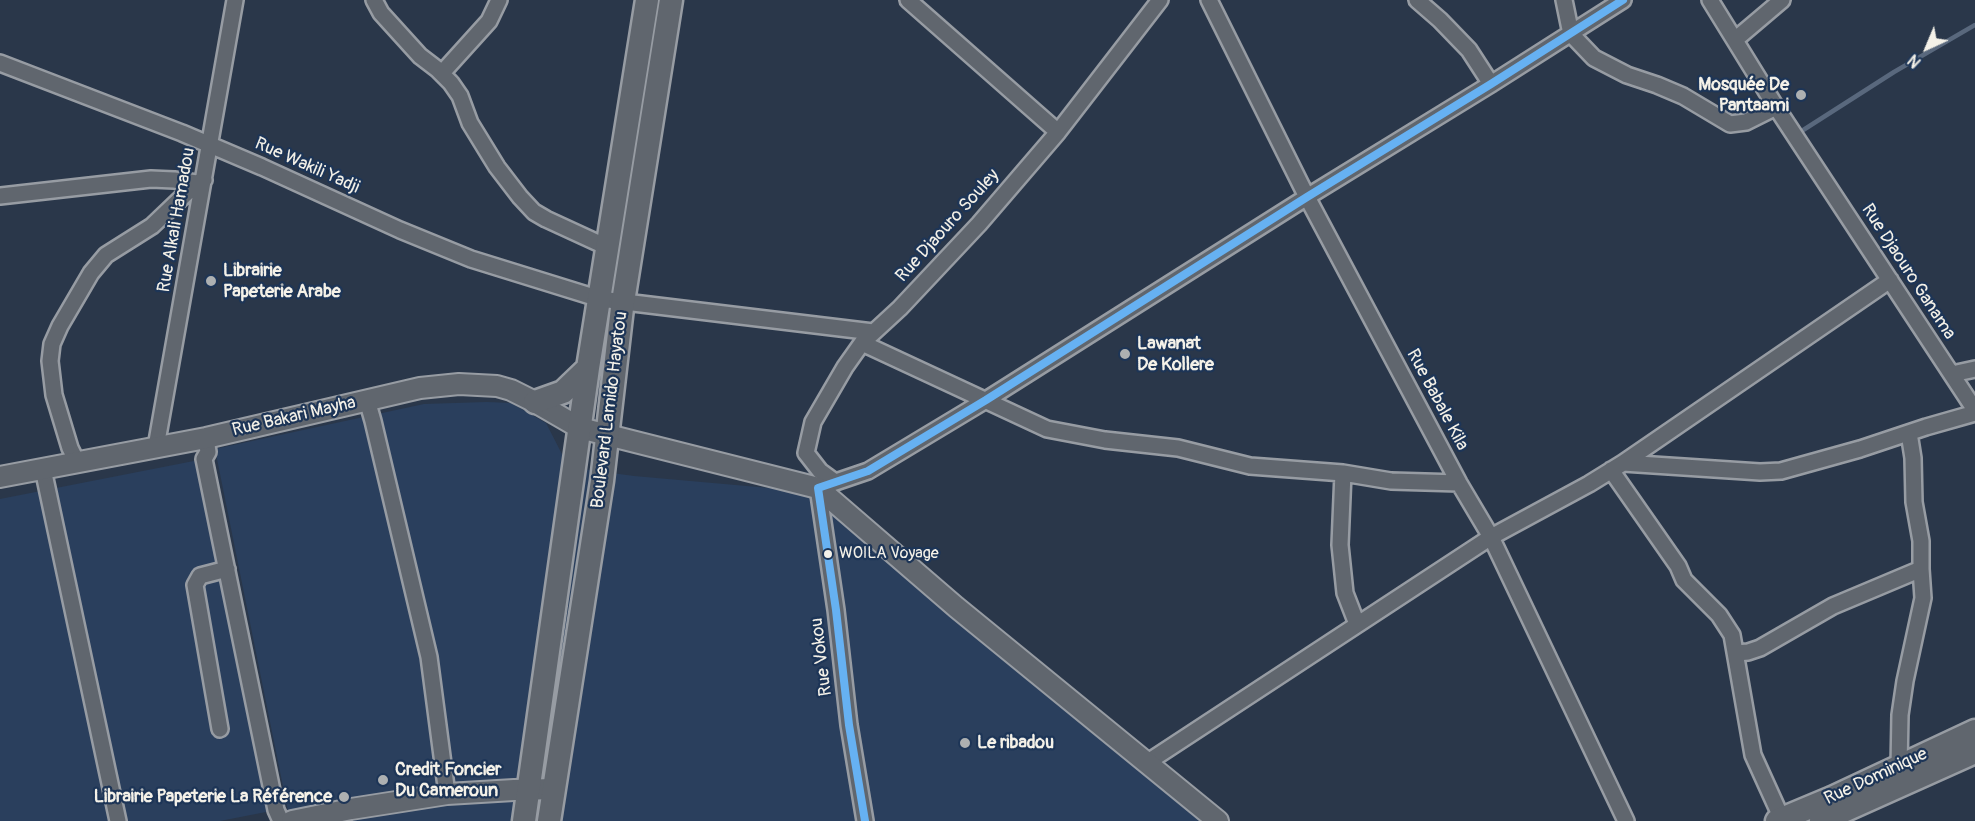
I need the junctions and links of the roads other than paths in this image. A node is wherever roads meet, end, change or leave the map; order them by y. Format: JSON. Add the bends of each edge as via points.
{"nodes":[{"id":1,"x":236,"y":0,"type":"edge"},
{"id":2,"x":374,"y":0,"type":"edge"},
{"id":3,"x":499,"y":0,"type":"edge"},
{"id":4,"x":908,"y":0,"type":"edge"},
{"id":5,"x":1160,"y":0,"type":"edge"},
{"id":6,"x":1209,"y":0,"type":"edge"},
{"id":7,"x":1417,"y":0,"type":"edge"},
{"id":8,"x":1564,"y":0,"type":"edge"},
{"id":9,"x":1623,"y":0,"type":"edge"},
{"id":10,"x":1710,"y":0,"type":"edge"},
{"id":11,"x":1782,"y":0,"type":"edge"},
{"id":12,"x":647,"y":1,"type":"edge"},
{"id":13,"x":671,"y":3,"type":"edge"},
{"id":14,"x":1571,"y":34,"type":"junction"},
{"id":15,"x":1736,"y":39,"type":"junction"},
{"id":16,"x":0,"y":63,"type":"edge"},
{"id":17,"x":442,"y":73,"type":"junction"},
{"id":18,"x":1491,"y":84,"type":"junction"},
{"id":19,"x":1781,"y":113,"type":"junction"},
{"id":20,"x":1058,"y":132,"type":"junction"},
{"id":21,"x":211,"y":146,"type":"junction"},
{"id":22,"x":200,"y":182,"type":"junction"},
{"id":23,"x":0,"y":196,"type":"edge"},
{"id":24,"x":1307,"y":197,"type":"junction"},
{"id":25,"x":609,"y":248,"type":"junction"},
{"id":26,"x":1890,"y":280,"type":"junction"},
{"id":27,"x":600,"y":299,"type":"junction"},
{"id":28,"x":624,"y":300,"type":"junction"},
{"id":29,"x":868,"y":337,"type":"junction"},
{"id":30,"x":588,"y":368,"type":"junction"},
{"id":31,"x":1975,"y":369,"type":"edge"},
{"id":32,"x":1952,"y":374,"type":"junction"},
{"id":33,"x":367,"y":400,"type":"junction"},
{"id":34,"x":986,"y":400,"type":"junction"},
{"id":35,"x":535,"y":402,"type":"junction"},
{"id":36,"x":1975,"y":412,"type":"edge"},
{"id":37,"x":580,"y":428,"type":"junction"},
{"id":38,"x":1909,"y":433,"type":"junction"},
{"id":39,"x":607,"y":435,"type":"junction"},
{"id":40,"x":206,"y":438,"type":"junction"},
{"id":41,"x":156,"y":447,"type":"junction"},
{"id":42,"x":77,"y":462,"type":"junction"},
{"id":43,"x":1617,"y":466,"type":"junction"},
{"id":44,"x":43,"y":469,"type":"junction"},
{"id":45,"x":1343,"y":473,"type":"junction"},
{"id":46,"x":0,"y":477,"type":"edge"},
{"id":47,"x":1459,"y":483,"type":"junction"},
{"id":48,"x":826,"y":485,"type":"junction"},
{"id":49,"x":1491,"y":537,"type":"junction"},
{"id":50,"x":227,"y":569,"type":"junction"},
{"id":51,"x":1921,"y":569,"type":"junction"},
{"id":52,"x":1357,"y":624,"type":"junction"},
{"id":53,"x":1737,"y":653,"type":"junction"},
{"id":54,"x":220,"y":729,"type":"dead end"},
{"id":55,"x":1975,"y":731,"type":"edge"},
{"id":56,"x":1975,"y":752,"type":"edge"},
{"id":57,"x":1148,"y":762,"type":"junction"},
{"id":58,"x":1899,"y":767,"type":"junction"},
{"id":59,"x":529,"y":789,"type":"junction"},
{"id":60,"x":554,"y":789,"type":"junction"},
{"id":61,"x":447,"y":794,"type":"junction"},
{"id":62,"x":352,"y":815,"type":"edge"},
{"id":63,"x":1779,"y":820,"type":"edge"},
{"id":64,"x":118,"y":821,"type":"edge"},
{"id":65,"x":281,"y":821,"type":"edge"},
{"id":66,"x":292,"y":821,"type":"edge"},
{"id":67,"x":524,"y":821,"type":"edge"},
{"id":68,"x":549,"y":821,"type":"edge"},
{"id":69,"x":866,"y":821,"type":"edge"},
{"id":70,"x":1218,"y":821,"type":"edge"},
{"id":71,"x":1626,"y":821,"type":"edge"},
{"id":72,"x":1821,"y":821,"type":"edge"}],
"edges":[{"from":1,"to":21,"type":"street","name":"Rue Alkali Hamadou"},
{"from":2,"to":17,"type":"street","via":[[420,56]]},
{"from":3,"to":17,"type":"street","via":[[489,21]]},
{"from":4,"to":20,"type":"street"},
{"from":5,"to":20,"type":"street","name":"Rue Djaouro Souley"},
{"from":6,"to":24,"type":"street","name":"Rue Babale Kila"},
{"from":7,"to":18,"type":"street","via":[[1469,50]]},
{"from":8,"to":14,"type":"street"},
{"from":9,"to":14,"type":"street"},
{"from":10,"to":15,"type":"street"},
{"from":11,"to":15,"type":"street"},
{"from":12,"to":13,"type":"main road"},
{"from":12,"to":25,"type":"main road","name":"Boulevard Lamido Hayatou"},
{"from":13,"to":28,"type":"main road","name":"Boulevard Lamido Hayatou"},
{"from":14,"to":18,"type":"street"},
{"from":14,"to":19,"type":"street","via":[[1594,58],[1683,96],[1730,124]]},
{"from":15,"to":19,"type":"street"},
{"from":16,"to":21,"type":"street","name":"Rue Wakili Yadji"},
{"from":17,"to":25,"type":"street","via":[[460,96],[470,123],[497,167],[534,212]]},
{"from":18,"to":24,"type":"street"},
{"from":19,"to":26,"type":"street","name":"Rue Djaouro Ganama"},
{"from":20,"to":29,"type":"street","name":"Rue Djaouro Souley","via":[[979,224]]},
{"from":21,"to":22,"type":"street","name":"Rue Alkali Hamadou"},
{"from":21,"to":27,"type":"street","name":"Rue Wakili Yadji","via":[[471,259]]},
{"from":22,"to":23,"type":"street","via":[[150,179]]},
{"from":22,"to":41,"type":"street","name":"Rue Alkali Hamadou"},
{"from":22,"to":42,"type":"street","via":[[152,226],[106,255],[79,292],[52,344],[54,395]]},
{"from":24,"to":34,"type":"street"},
{"from":24,"to":47,"type":"street","name":"Rue Babale Kila"},
{"from":25,"to":27,"type":"main road","name":"Boulevard Lamido Hayatou"},
{"from":26,"to":32,"type":"street","name":"Rue Djaouro Ganama"},
{"from":26,"to":43,"type":"street"},
{"from":27,"to":28,"type":"street","name":"Rue Wakili Yadji"},
{"from":27,"to":30,"type":"main road","name":"Boulevard Lamido Hayatou"},
{"from":28,"to":29,"type":"street","name":"Rue Wakili Yadji"},
{"from":28,"to":39,"type":"main road","name":"Boulevard Lamido Hayatou"},
{"from":29,"to":34,"type":"street","name":"Rue Wakili Yadji"},
{"from":29,"to":48,"type":"street","name":"Rue Djaouro Souley","via":[[845,367],[813,422],[806,453]]},
{"from":30,"to":35,"type":"main road","via":[[563,392]]},
{"from":30,"to":37,"type":"main road","name":"Boulevard Lamido Hayatou"},
{"from":31,"to":32,"type":"street"},
{"from":32,"to":36,"type":"street","name":"Rue Djaouro Ganama"},
{"from":33,"to":35,"type":"street","name":"Rue Bakari Mayha","via":[[459,384],[497,386]]},
{"from":33,"to":40,"type":"street","name":"Rue Bakari Mayha"},
{"from":33,"to":61,"type":"street","via":[[429,657]]},
{"from":34,"to":45,"type":"street","name":"Rue Wakili Yadji","via":[[1047,429],[1178,448],[1250,466]]},
{"from":34,"to":48,"type":"street","via":[[868,471]]},
{"from":35,"to":37,"type":"street","name":"Rue Bakari Mayha"},
{"from":36,"to":38,"type":"street"},
{"from":37,"to":39,"type":"street","name":"Rue Bakari Mayha"},
{"from":37,"to":59,"type":"main road","name":"Boulevard Lamido Hayatou"},
{"from":38,"to":43,"type":"street","via":[[1781,471]]},
{"from":38,"to":51,"type":"street"},
{"from":39,"to":48,"type":"street","name":"Rue Bakari Mayha"},
{"from":39,"to":60,"type":"main road","name":"Boulevard Lamido Hayatou"},
{"from":40,"to":41,"type":"street","name":"Rue Bakari Mayha"},
{"from":40,"to":50,"type":"street","via":[[208,452],[204,459]]},
{"from":41,"to":42,"type":"street","name":"Rue Bakari Mayha"},
{"from":42,"to":44,"type":"street","name":"Rue Bakari Mayha"},
{"from":43,"to":49,"type":"street"},
{"from":43,"to":53,"type":"street","via":[[1684,580],[1719,615],[1732,635]]},
{"from":44,"to":46,"type":"street","name":"Rue Bakari Mayha"},
{"from":44,"to":64,"type":"street"},
{"from":45,"to":47,"type":"street","name":"Rue Wakili Yadji","via":[[1391,481]]},
{"from":45,"to":52,"type":"street","via":[[1340,545],[1345,593]]},
{"from":47,"to":49,"type":"street","name":"Rue Babale Kila"},
{"from":48,"to":57,"type":"street","via":[[956,607]]},
{"from":48,"to":69,"type":"street","name":"Rue Vokou","via":[[849,726]]},
{"from":49,"to":52,"type":"street"},
{"from":49,"to":71,"type":"street","name":"Rue Babale Kila"},
{"from":50,"to":54,"type":"street","via":[[200,576],[195,585]]},
{"from":50,"to":65,"type":"street"},
{"from":51,"to":53,"type":"street","via":[[1833,606],[1760,648]]},
{"from":51,"to":58,"type":"street","via":[[1923,598],[1902,704]]},
{"from":52,"to":57,"type":"street"},
{"from":53,"to":63,"type":"street","via":[[1753,755]]},
{"from":55,"to":58,"type":"main road","name":"Rue Dominique"},
{"from":56,"to":72,"type":"main road","name":"Rue Dominique"},
{"from":57,"to":70,"type":"street"},
{"from":58,"to":63,"type":"main road","name":"Rue Dominique"},
{"from":59,"to":60,"type":"street"},
{"from":59,"to":61,"type":"street"},
{"from":59,"to":67,"type":"main road","name":"Boulevard Lamido Hayatou"},
{"from":60,"to":68,"type":"main road","name":"Boulevard Lamido Hayatou"},
{"from":61,"to":62,"type":"street"},
{"from":62,"to":66,"type":"street"}]}
